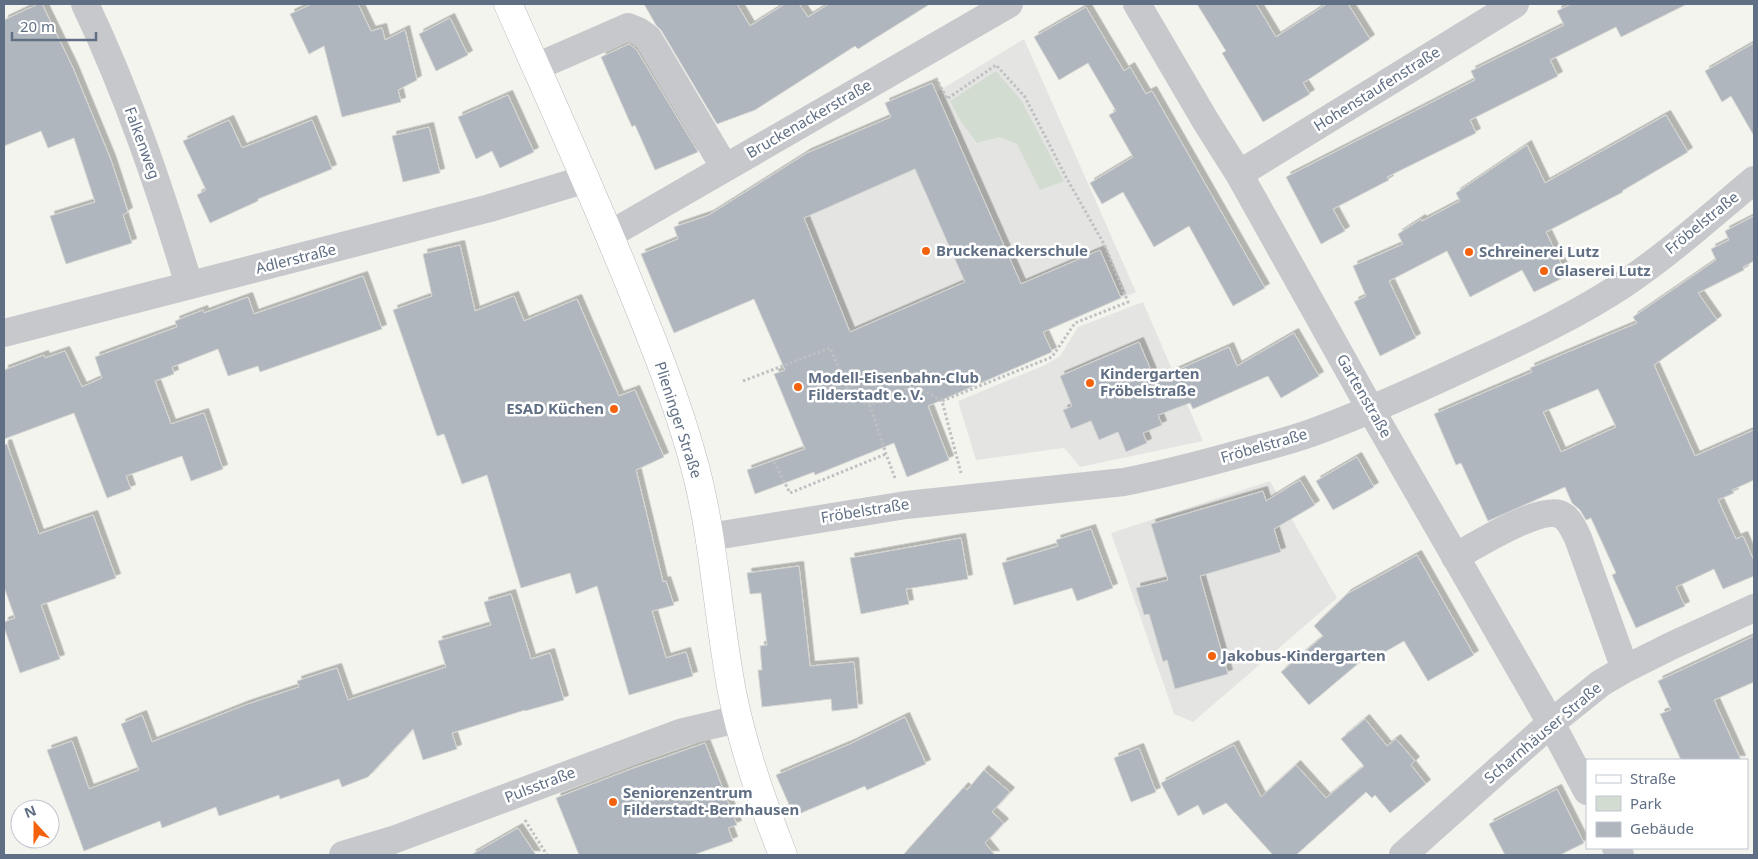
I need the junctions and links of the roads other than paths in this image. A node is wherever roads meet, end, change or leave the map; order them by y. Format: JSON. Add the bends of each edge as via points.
{"nodes":[{"id":1,"x":85,"y":4,"type":"edge"},
{"id":2,"x":508,"y":4,"type":"edge"},
{"id":3,"x":1009,"y":4,"type":"edge"},
{"id":4,"x":1138,"y":4,"type":"edge"},
{"id":5,"x":1515,"y":4,"type":"edge"},
{"id":6,"x":536,"y":67,"type":"junction"},
{"id":7,"x":725,"y":168,"type":"junction"},
{"id":8,"x":1239,"y":174,"type":"junction"},
{"id":9,"x":586,"y":178,"type":"junction"},
{"id":10,"x":1754,"y":180,"type":"edge"},
{"id":11,"x":609,"y":235,"type":"junction"},
{"id":12,"x":189,"y":286,"type":"junction"},
{"id":13,"x":4,"y":333,"type":"edge"},
{"id":14,"x":1371,"y":410,"type":"junction"},
{"id":15,"x":709,"y":537,"type":"junction"},
{"id":16,"x":1455,"y":556,"type":"junction"},
{"id":17,"x":1754,"y":608,"type":"edge"},
{"id":18,"x":1625,"y":669,"type":"junction"},
{"id":19,"x":738,"y":719,"type":"junction"},
{"id":20,"x":1551,"y":723,"type":"junction"},
{"id":21,"x":1586,"y":788,"type":"edge"},
{"id":22,"x":343,"y":855,"type":"edge"},
{"id":23,"x":783,"y":855,"type":"edge"},
{"id":24,"x":1403,"y":855,"type":"edge"}],
"edges":[{"from":1,"to":12,"type":"street","name":"Falkenweg","via":[[142,141]]},
{"from":2,"to":6,"type":"main road","name":"Plieninger Straße"},
{"from":3,"to":7,"type":"street","name":"Bruckenackerstraße"},
{"from":4,"to":8,"type":"street","name":"Gartenstraße"},
{"from":5,"to":8,"type":"street","name":"Hohenstaufenstraße"},
{"from":6,"to":7,"type":"street","via":[[628,28],[638,31],[648,38],[665,64]]},
{"from":6,"to":9,"type":"main road","name":"Plieninger Straße"},
{"from":7,"to":11,"type":"street","name":"Bruckenackerstraße"},
{"from":8,"to":14,"type":"street","name":"Gartenstraße"},
{"from":9,"to":11,"type":"main road","name":"Plieninger Straße"},
{"from":9,"to":12,"type":"street","name":"Adlerstraße","via":[[490,208]]},
{"from":10,"to":14,"type":"street","name":"Fröbelstraße","via":[[1625,283],[1592,304],[1507,348]]},
{"from":11,"to":15,"type":"main road","name":"Plieninger Straße","via":[[685,432],[699,482]]},
{"from":12,"to":13,"type":"street","name":"Adlerstraße"},
{"from":14,"to":15,"type":"street","name":"Fröbelstraße","via":[[1309,433],[1124,482],[906,504]]},
{"from":14,"to":16,"type":"street","name":"Gartenstraße"},
{"from":15,"to":19,"type":"main road","name":"Plieninger Straße"},
{"from":16,"to":18,"type":"street","via":[[1526,520],[1547,513],[1560,514],[1570,523],[1578,538]]},
{"from":16,"to":20,"type":"street","name":"Gartenstraße"},
{"from":17,"to":18,"type":"street","name":"Scharnhäuser Straße"},
{"from":18,"to":20,"type":"street","name":"Scharnhäuser Straße","via":[[1601,683]]},
{"from":19,"to":22,"type":"street","name":"Pulsstraße","via":[[683,732],[393,840]]},
{"from":19,"to":23,"type":"main road","name":"Plieninger Straße","via":[[755,780]]},
{"from":20,"to":21,"type":"street","name":"Gartenstraße"},
{"from":20,"to":24,"type":"street","name":"Scharnhäuser Straße"}]}
